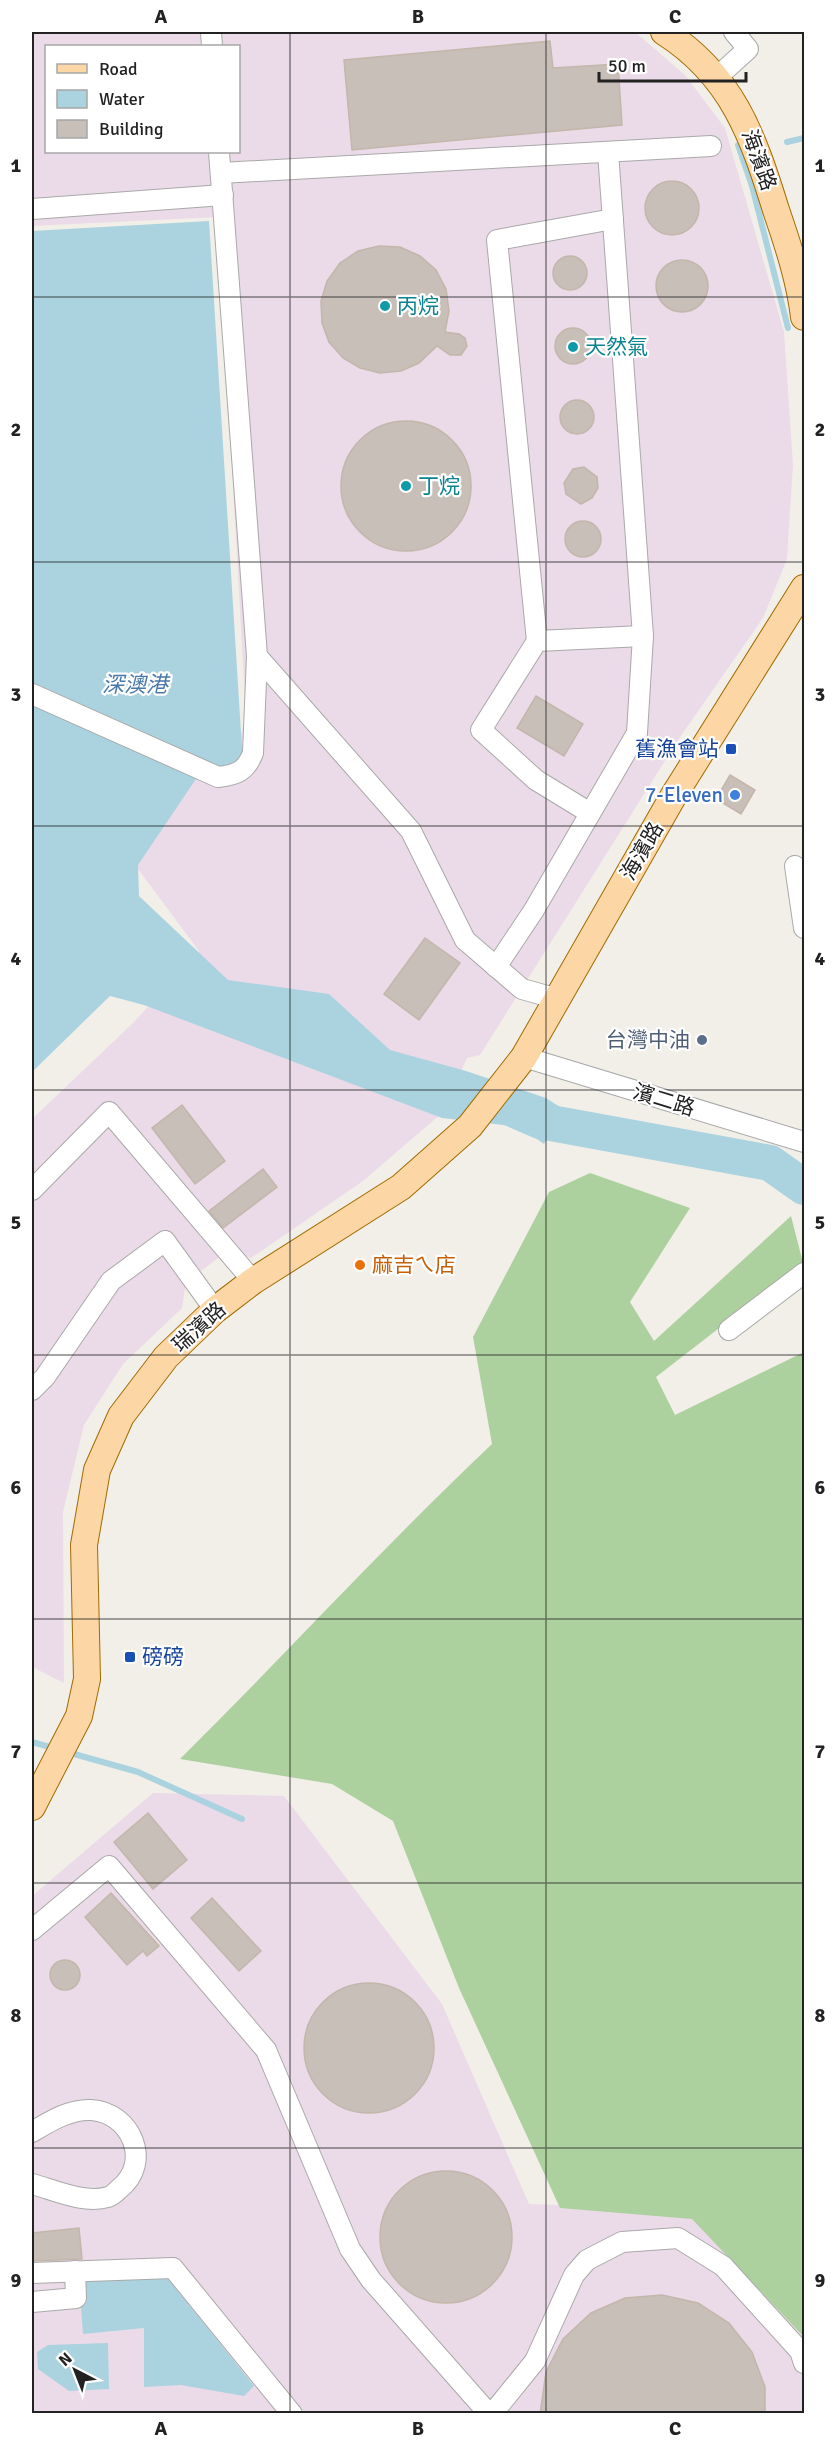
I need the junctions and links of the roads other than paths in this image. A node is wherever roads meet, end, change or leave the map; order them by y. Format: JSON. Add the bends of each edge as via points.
{"nodes":[{"id":1,"x":664,"y":32,"type":"edge"},
{"id":2,"x":734,"y":32,"type":"edge"},
{"id":3,"x":716,"y":78,"type":"junction"},
{"id":4,"x":711,"y":146,"type":"dead end"},
{"id":5,"x":608,"y":152,"type":"junction"},
{"id":6,"x":219,"y":153,"type":"edge"},
{"id":7,"x":221,"y":172,"type":"junction"},
{"id":8,"x":223,"y":195,"type":"junction"},
{"id":9,"x":32,"y":209,"type":"edge"},
{"id":10,"x":613,"y":219,"type":"junction"},
{"id":11,"x":804,"y":317,"type":"edge"},
{"id":12,"x":804,"y":588,"type":"edge"},
{"id":13,"x":643,"y":636,"type":"junction"},
{"id":14,"x":537,"y":641,"type":"junction"},
{"id":15,"x":257,"y":656,"type":"junction"},
{"id":16,"x":32,"y":694,"type":"edge"},
{"id":17,"x":590,"y":813,"type":"junction"},
{"id":18,"x":795,"y":866,"type":"dead end"},
{"id":19,"x":804,"y":928,"type":"edge"},
{"id":20,"x":496,"y":967,"type":"junction"},
{"id":21,"x":558,"y":999,"type":"junction"},
{"id":22,"x":524,"y":1058,"type":"junction"},
{"id":23,"x":804,"y":1142,"type":"edge"},
{"id":24,"x":32,"y":1190,"type":"edge"},
{"id":25,"x":804,"y":1273,"type":"edge"},
{"id":26,"x":253,"y":1281,"type":"junction"},
{"id":27,"x":215,"y":1310,"type":"junction"},
{"id":28,"x":729,"y":1330,"type":"dead end"},
{"id":29,"x":32,"y":1390,"type":"edge"},
{"id":30,"x":32,"y":1807,"type":"edge"},
{"id":31,"x":32,"y":1930,"type":"edge"},
{"id":32,"x":32,"y":2132,"type":"edge"},
{"id":33,"x":32,"y":2184,"type":"edge"},
{"id":34,"x":75,"y":2271,"type":"junction"},
{"id":35,"x":32,"y":2273,"type":"edge"},
{"id":36,"x":32,"y":2302,"type":"edge"},
{"id":37,"x":804,"y":2363,"type":"edge"},
{"id":38,"x":292,"y":2414,"type":"edge"},
{"id":39,"x":491,"y":2414,"type":"edge"}],
"edges":[{"from":1,"to":3,"type":"main road","name":"海濱路","via":[[689,48]]},
{"from":2,"to":3,"type":"street","via":[[748,49]]},
{"from":3,"to":11,"type":"main road","name":"海濱路","via":[[735,102],[755,143],[787,243]]},
{"from":4,"to":5,"type":"street"},
{"from":5,"to":7,"type":"street"},
{"from":5,"to":10,"type":"street"},
{"from":6,"to":7,"type":"street"},
{"from":7,"to":8,"type":"street"},
{"from":8,"to":9,"type":"street"},
{"from":8,"to":15,"type":"street"},
{"from":10,"to":13,"type":"street"},
{"from":10,"to":14,"type":"street","via":[[497,240]]},
{"from":12,"to":21,"type":"main road","name":"海濱路","via":[[674,795]]},
{"from":13,"to":14,"type":"street"},
{"from":13,"to":17,"type":"street","via":[[637,733]]},
{"from":14,"to":17,"type":"street","via":[[481,730],[536,780]]},
{"from":15,"to":16,"type":"street","via":[[254,753],[248,767],[234,776],[218,777]]},
{"from":15,"to":20,"type":"street","via":[[411,831],[465,940]]},
{"from":17,"to":20,"type":"street"},
{"from":18,"to":19,"type":"street"},
{"from":20,"to":21,"type":"street","via":[[522,989]]},
{"from":21,"to":22,"type":"main road","name":"海濱路"},
{"from":22,"to":23,"type":"street","name":"濱二路"},
{"from":22,"to":26,"type":"main road","name":"瑞濱路","via":[[470,1126],[401,1187]]},
{"from":24,"to":26,"type":"street","via":[[109,1112]]},
{"from":25,"to":28,"type":"street"},
{"from":26,"to":27,"type":"main road","name":"瑞濱路"},
{"from":27,"to":29,"type":"street","via":[[165,1241],[111,1281]]},
{"from":27,"to":30,"type":"main road","name":"瑞濱路","via":[[166,1357],[121,1416],[97,1470],[84,1545],[87,1679],[79,1716]]},
{"from":31,"to":39,"type":"street","via":[[109,1866],[266,2050],[350,2249],[371,2280]]},
{"from":32,"to":33,"type":"street","via":[[61,2116],[90,2110],[111,2114],[128,2129],[136,2165],[128,2183],[109,2197],[78,2197]]},
{"from":34,"to":35,"type":"street"},
{"from":34,"to":36,"type":"street","via":[[76,2298]]},
{"from":34,"to":38,"type":"street","via":[[173,2268]]},
{"from":37,"to":39,"type":"street","via":[[800,2351],[723,2266],[678,2238],[622,2242],[587,2260],[574,2275],[535,2361]]}]}
